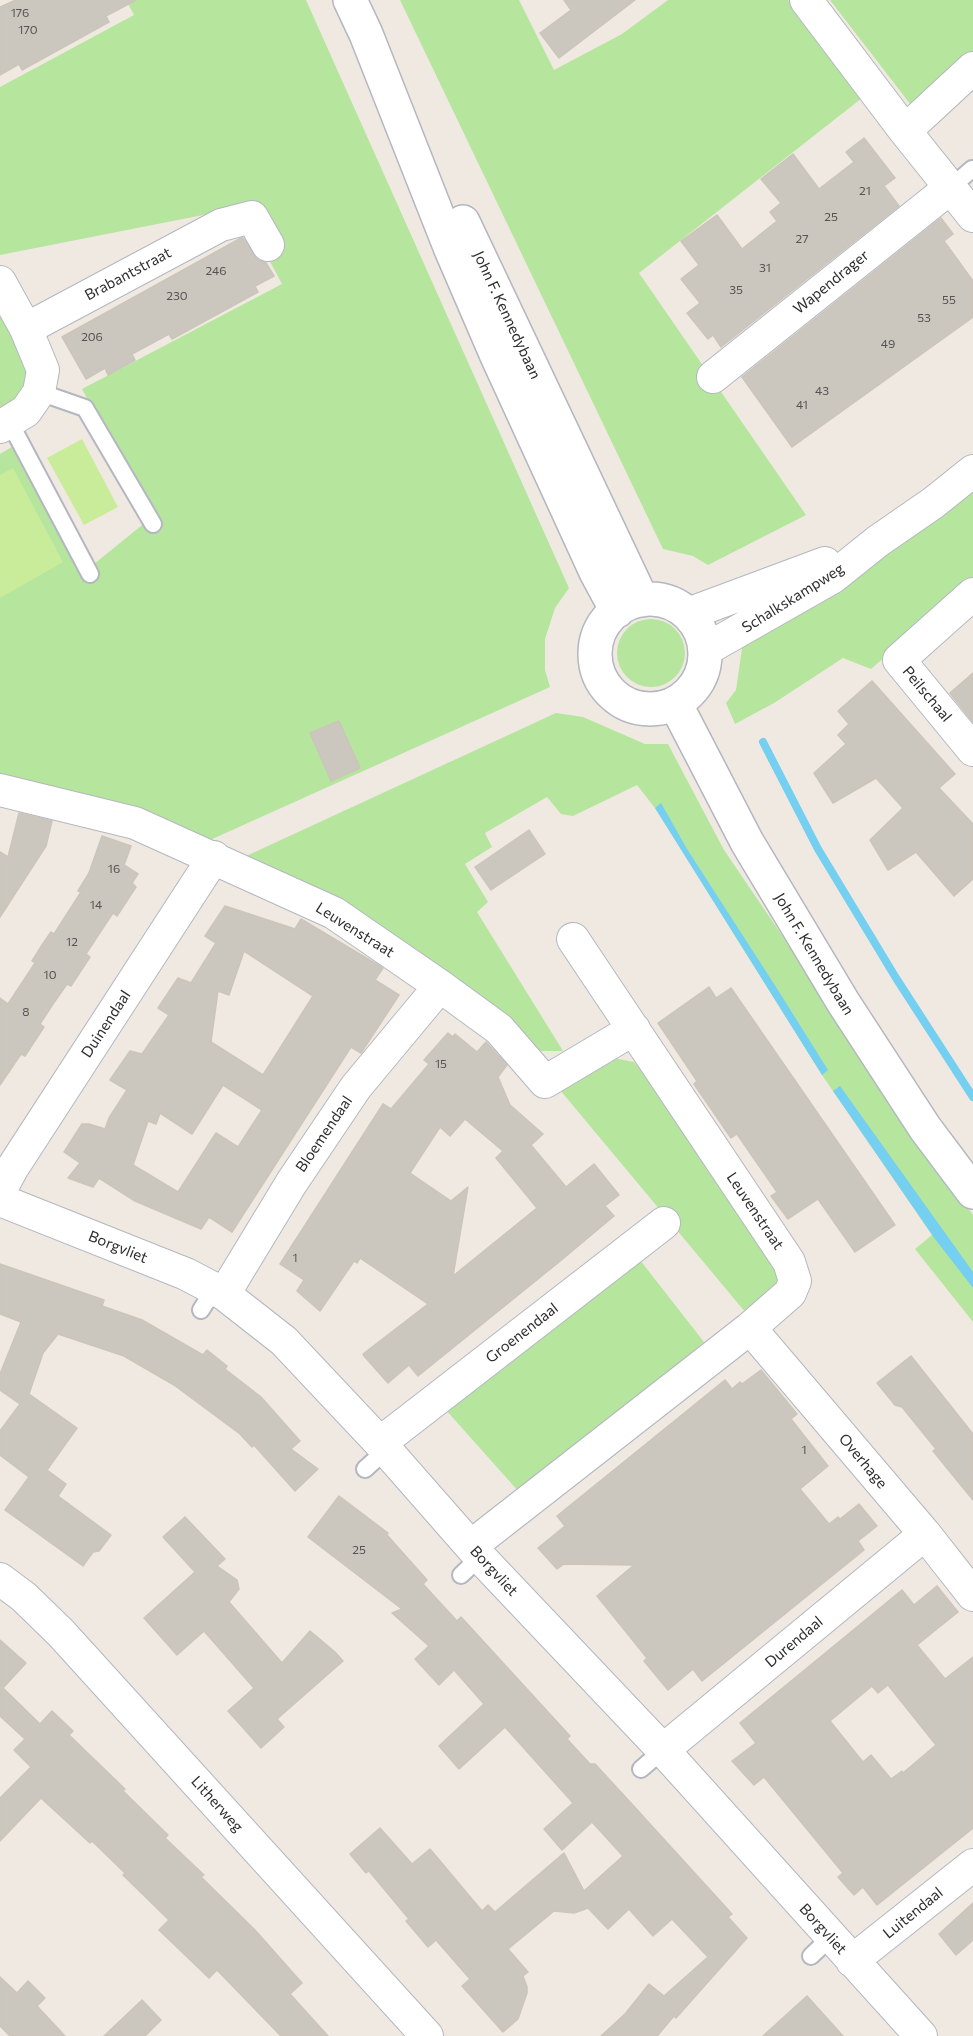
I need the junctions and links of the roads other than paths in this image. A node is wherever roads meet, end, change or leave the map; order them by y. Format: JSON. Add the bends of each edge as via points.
{"nodes":[{"id":1,"x":350,"y":0,"type":"edge"},
{"id":2,"x":806,"y":0,"type":"edge"},
{"id":3,"x":973,"y":68,"type":"edge"},
{"id":4,"x":905,"y":131,"type":"junction"},
{"id":5,"x":961,"y":179,"type":"edge"},
{"id":6,"x":973,"y":216,"type":"edge"},
{"id":7,"x":268,"y":245,"type":"dead end"},
{"id":8,"x":0,"y":282,"type":"edge"},
{"id":9,"x":26,"y":329,"type":"junction"},
{"id":10,"x":713,"y":377,"type":"dead end"},
{"id":11,"x":39,"y":392,"type":"junction"},
{"id":12,"x":5,"y":424,"type":"edge"},
{"id":13,"x":973,"y":471,"type":"edge"},
{"id":14,"x":153,"y":524,"type":"dead end"},
{"id":15,"x":878,"y":541,"type":"junction"},
{"id":16,"x":90,"y":574,"type":"dead end"},
{"id":17,"x":973,"y":594,"type":"edge"},
{"id":18,"x":629,"y":605,"type":"junction"},
{"id":19,"x":688,"y":614,"type":"junction"},
{"id":20,"x":705,"y":650,"type":"junction"},
{"id":21,"x":675,"y":703,"type":"junction"},
{"id":22,"x":973,"y":750,"type":"edge"},
{"id":23,"x":0,"y":790,"type":"edge"},
{"id":24,"x":214,"y":857,"type":"junction"},
{"id":25,"x":573,"y":939,"type":"dead end"},
{"id":26,"x":440,"y":986,"type":"junction"},
{"id":27,"x":634,"y":1029,"type":"junction"},
{"id":28,"x":973,"y":1192,"type":"edge"},
{"id":29,"x":1,"y":1200,"type":"edge"},
{"id":30,"x":664,"y":1223,"type":"dead end"},
{"id":31,"x":213,"y":1298,"type":"junction"},
{"id":32,"x":750,"y":1328,"type":"junction"},
{"id":33,"x":377,"y":1454,"type":"junction"},
{"id":34,"x":925,"y":1534,"type":"junction"},
{"id":35,"x":470,"y":1559,"type":"junction"},
{"id":36,"x":0,"y":1579,"type":"edge"},
{"id":37,"x":973,"y":1594,"type":"edge"},
{"id":38,"x":652,"y":1760,"type":"junction"},
{"id":39,"x":973,"y":1865,"type":"edge"},
{"id":40,"x":852,"y":1961,"type":"junction"},
{"id":41,"x":427,"y":2036,"type":"edge"},
{"id":42,"x":921,"y":2036,"type":"edge"}],
"edges":[{"from":1,"to":18,"type":"main road","name":"John F. Kennedybaan","via":[[450,247],[596,572]]},
{"from":2,"to":4,"type":"street"},
{"from":3,"to":4,"type":"street"},
{"from":4,"to":5,"type":"street"},
{"from":5,"to":6,"type":"street"},
{"from":5,"to":10,"type":"street","name":"Wapendrager"},
{"from":7,"to":9,"type":"street","name":"Brabantstraat","via":[[252,217],[221,225]]},
{"from":8,"to":9,"type":"street"},
{"from":9,"to":11,"type":"street","via":[[43,370]]},
{"from":11,"to":12,"type":"street","via":[[26,411]]},
{"from":11,"to":14,"type":"lane","via":[[85,408]]},
{"from":12,"to":16,"type":"lane"},
{"from":13,"to":15,"type":"street","name":"Schalkskampweg"},
{"from":15,"to":19,"type":"street","name":"Schalkskampweg"},
{"from":15,"to":20,"type":"street","name":"Schalkskampweg","via":[[833,577]]},
{"from":17,"to":22,"type":"street","name":"Peilschaal","via":[[899,660]]},
{"from":18,"to":19,"type":"main road","via":[[658,600],[674,604]]},
{"from":18,"to":21,"type":"main road","via":[[604,624],[597,641],[596,662],[603,682],[616,697],[635,707],[655,709]]},
{"from":19,"to":20,"type":"main road","via":[[700,631]]},
{"from":20,"to":21,"type":"main road","via":[[698,680]]},
{"from":21,"to":28,"type":"main road","name":"John F. Kennedybaan","via":[[747,842],[843,1002],[925,1128]]},
{"from":23,"to":24,"type":"street","name":"Leuvenstraat","via":[[135,823]]},
{"from":24,"to":26,"type":"street","name":"Leuvenstraat","via":[[334,913]]},
{"from":24,"to":29,"type":"street","name":"Duinendaal","via":[[13,1167]]},
{"from":25,"to":27,"type":"street","name":"Leuvenstraat"},
{"from":26,"to":27,"type":"street","name":"Leuvenstraat","via":[[499,1029],[545,1082]]},
{"from":26,"to":31,"type":"street","name":"Bloemendaal","via":[[356,1087]]},
{"from":27,"to":32,"type":"street","name":"Leuvenstraat","via":[[789,1262],[795,1281],[790,1293]]},
{"from":29,"to":31,"type":"street","name":"Borgvliet","via":[[186,1274]]},
{"from":30,"to":33,"type":"street","name":"Groenendaal"},
{"from":31,"to":33,"type":"street","name":"Borgvliet","via":[[284,1341]]},
{"from":32,"to":34,"type":"street","name":"Overhage"},
{"from":32,"to":35,"type":"street"},
{"from":33,"to":35,"type":"street","name":"Borgvliet"},
{"from":34,"to":37,"type":"street","name":"Overhage"},
{"from":34,"to":38,"type":"street","name":"Durendaal"},
{"from":35,"to":38,"type":"street","name":"Borgvliet"},
{"from":36,"to":41,"type":"street","name":"Litherweg","via":[[62,1633]]},
{"from":38,"to":40,"type":"street","name":"Borgvliet","via":[[821,1946]]},
{"from":39,"to":40,"type":"street","name":"Luitendaal"},
{"from":40,"to":42,"type":"street","name":"Borgvliet"}]}
